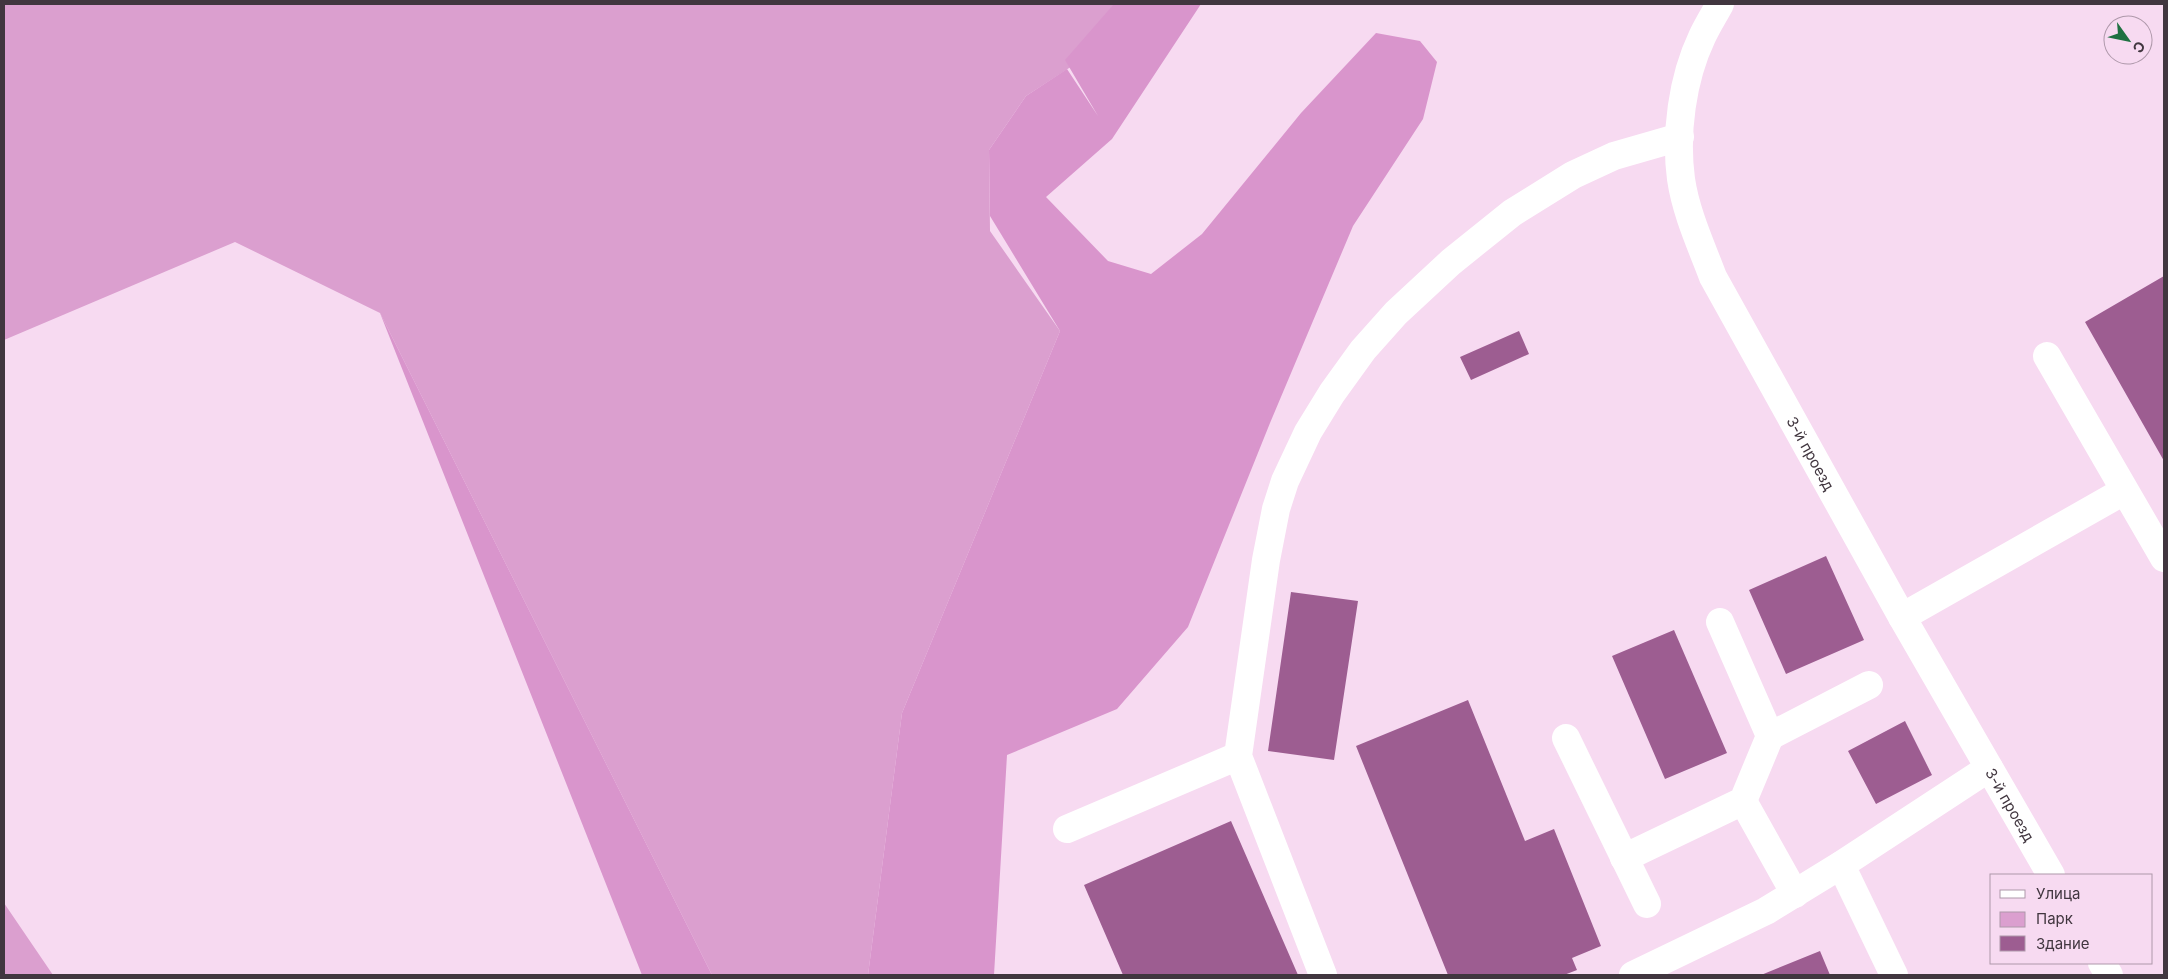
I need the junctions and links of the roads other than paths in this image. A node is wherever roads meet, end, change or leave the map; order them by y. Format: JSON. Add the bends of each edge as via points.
{"nodes":[{"id":1,"x":1720,"y":4,"type":"edge"},
{"id":2,"x":1680,"y":138,"type":"junction"},
{"id":3,"x":2048,"y":356,"type":"dead end"},
{"id":4,"x":2124,"y":491,"type":"junction"},
{"id":5,"x":2164,"y":558,"type":"edge"},
{"id":6,"x":1902,"y":617,"type":"junction"},
{"id":7,"x":1720,"y":622,"type":"dead end"},
{"id":8,"x":1869,"y":685,"type":"dead end"},
{"id":9,"x":1770,"y":736,"type":"junction"},
{"id":10,"x":1566,"y":738,"type":"dead end"},
{"id":11,"x":1238,"y":756,"type":"junction"},
{"id":12,"x":1989,"y":768,"type":"junction"},
{"id":13,"x":1743,"y":801,"type":"junction"},
{"id":14,"x":1067,"y":829,"type":"dead end"},
{"id":15,"x":1624,"y":858,"type":"junction"},
{"id":16,"x":1841,"y":866,"type":"junction"},
{"id":17,"x":2051,"y":874,"type":"edge"},
{"id":18,"x":1795,"y":894,"type":"junction"},
{"id":19,"x":1647,"y":904,"type":"dead end"},
{"id":20,"x":2103,"y":964,"type":"edge"},
{"id":21,"x":1323,"y":975,"type":"edge"},
{"id":22,"x":1633,"y":975,"type":"edge"},
{"id":23,"x":1894,"y":975,"type":"edge"},
{"id":24,"x":2110,"y":975,"type":"edge"}],
"edges":[{"from":1,"to":2,"type":"street","name":"3-й проезд","via":[[1701,38],[1685,89]]},
{"from":2,"to":6,"type":"street","name":"3-й проезд","via":[[1681,179],[1692,223],[1713,277]]},
{"from":2,"to":11,"type":"street","via":[[1614,156],[1573,175],[1512,213],[1451,262],[1396,313],[1363,350],[1332,393],[1308,432],[1276,509]]},
{"from":3,"to":4,"type":"street"},
{"from":4,"to":5,"type":"street"},
{"from":4,"to":6,"type":"street"},
{"from":6,"to":12,"type":"street","name":"3-й проезд"},
{"from":7,"to":9,"type":"street"},
{"from":8,"to":9,"type":"street"},
{"from":9,"to":13,"type":"street"},
{"from":10,"to":15,"type":"street"},
{"from":11,"to":14,"type":"street"},
{"from":11,"to":21,"type":"street"},
{"from":12,"to":16,"type":"street"},
{"from":12,"to":17,"type":"street","name":"3-й проезд"},
{"from":13,"to":15,"type":"street"},
{"from":13,"to":18,"type":"street"},
{"from":15,"to":19,"type":"street"},
{"from":16,"to":18,"type":"street"},
{"from":16,"to":23,"type":"street"},
{"from":18,"to":22,"type":"street"},
{"from":20,"to":24,"type":"street"}]}
